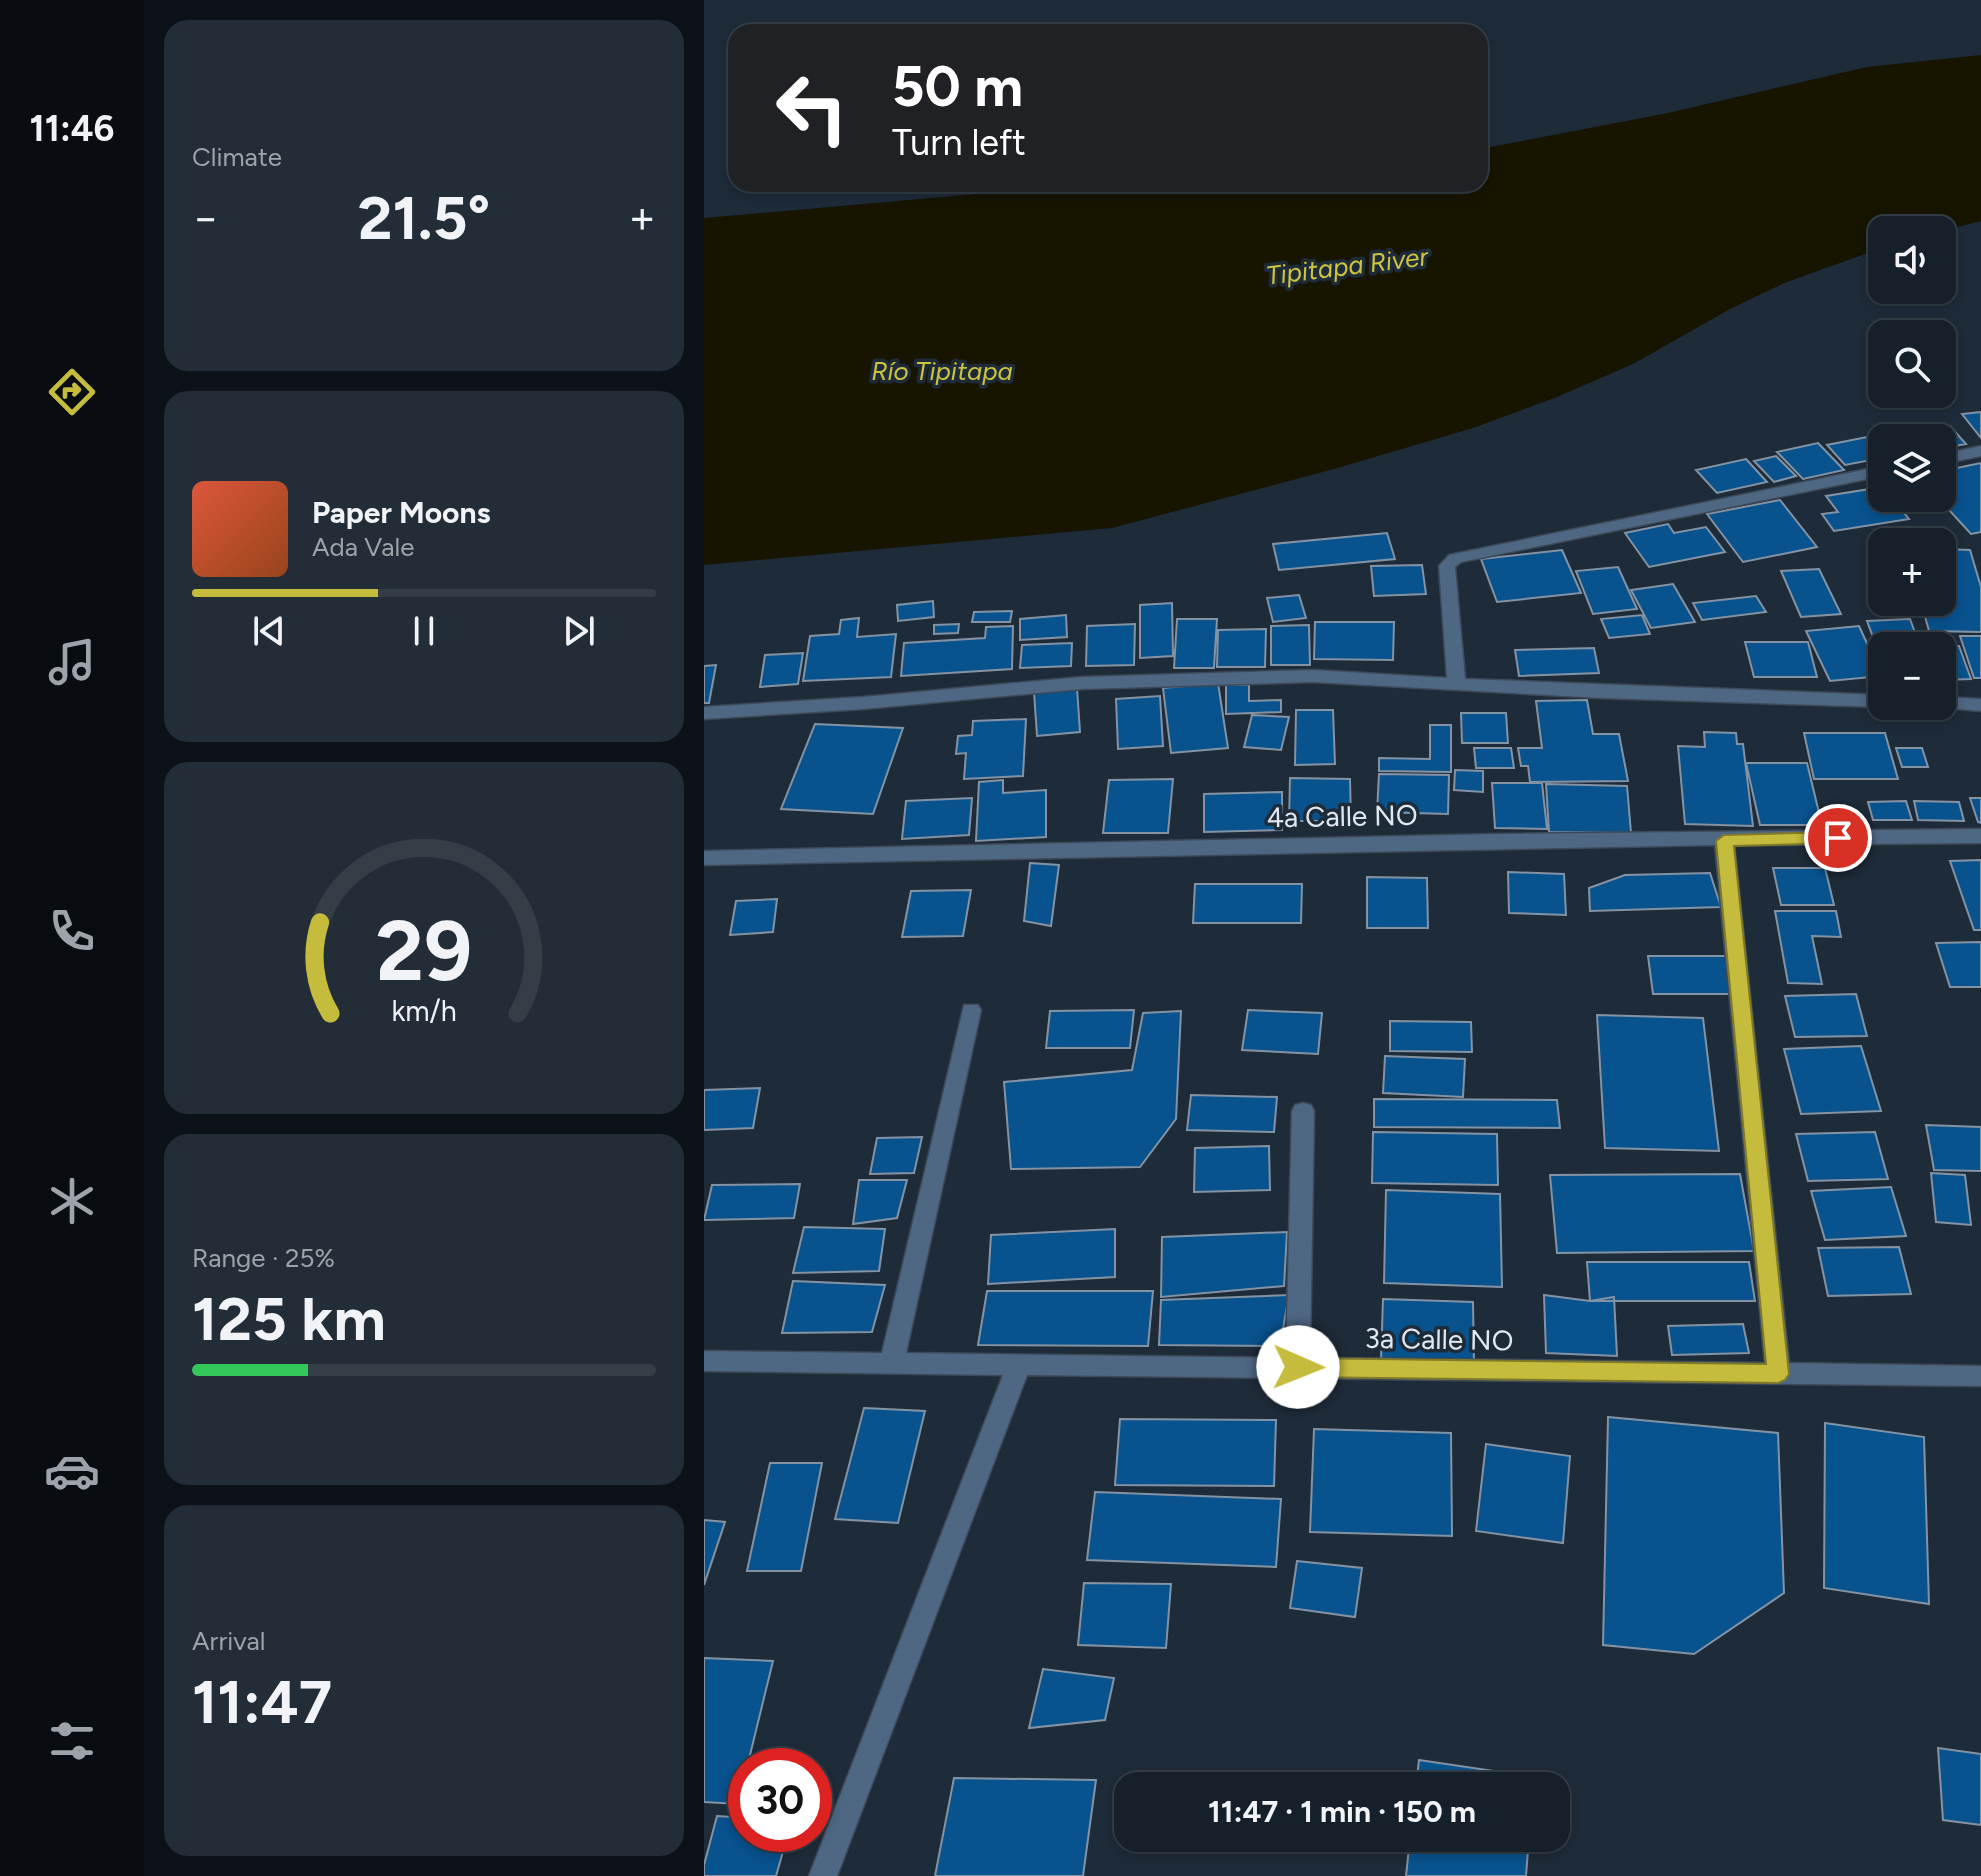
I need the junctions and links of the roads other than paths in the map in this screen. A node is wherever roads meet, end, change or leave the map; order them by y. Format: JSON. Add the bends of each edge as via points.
{"nodes":[{"id":1,"x":1981,"y":451,"type":"edge"},
{"id":2,"x":1956,"y":456,"type":"edge"},
{"id":3,"x":1868,"y":474,"type":"edge"},
{"id":4,"x":1456,"y":682,"type":"junction"},
{"id":5,"x":1868,"y":701,"type":"edge"},
{"id":6,"x":1956,"y":704,"type":"edge"},
{"id":7,"x":1981,"y":705,"type":"edge"},
{"id":8,"x":704,"y":713,"type":"edge"},
{"id":9,"x":1981,"y":836,"type":"edge"},
{"id":10,"x":1724,"y":841,"type":"junction"},
{"id":11,"x":704,"y":858,"type":"edge"},
{"id":12,"x":971,"y":1010,"type":"dead end"},
{"id":13,"x":1303,"y":1111,"type":"dead end"},
{"id":14,"x":704,"y":1361,"type":"edge"},
{"id":15,"x":892,"y":1363,"type":"junction"},
{"id":16,"x":1019,"y":1365,"type":"junction"},
{"id":17,"x":1298,"y":1367,"type":"junction"},
{"id":18,"x":1778,"y":1374,"type":"junction"},
{"id":19,"x":1981,"y":1376,"type":"edge"},
{"id":20,"x":823,"y":1876,"type":"edge"}],
"edges":[{"from":1,"to":2,"type":"street"},
{"from":3,"to":4,"type":"street","via":[[1455,558],[1447,566]]},
{"from":4,"to":5,"type":"street"},
{"from":4,"to":8,"type":"street","via":[[1313,676],[1082,683]]},
{"from":6,"to":7,"type":"street"},
{"from":9,"to":10,"type":"street","name":"4a Calle NO"},
{"from":10,"to":11,"type":"street","name":"4a Calle NO"},
{"from":10,"to":18,"type":"street"},
{"from":12,"to":15,"type":"street"},
{"from":13,"to":17,"type":"street"},
{"from":14,"to":15,"type":"street","name":"3a Calle NO"},
{"from":15,"to":16,"type":"street","name":"3a Calle NO"},
{"from":16,"to":17,"type":"street","name":"3a Calle NO"},
{"from":16,"to":20,"type":"street"},
{"from":17,"to":18,"type":"street","name":"3a Calle NO"},
{"from":18,"to":19,"type":"street","name":"3a Calle NO"}]}
